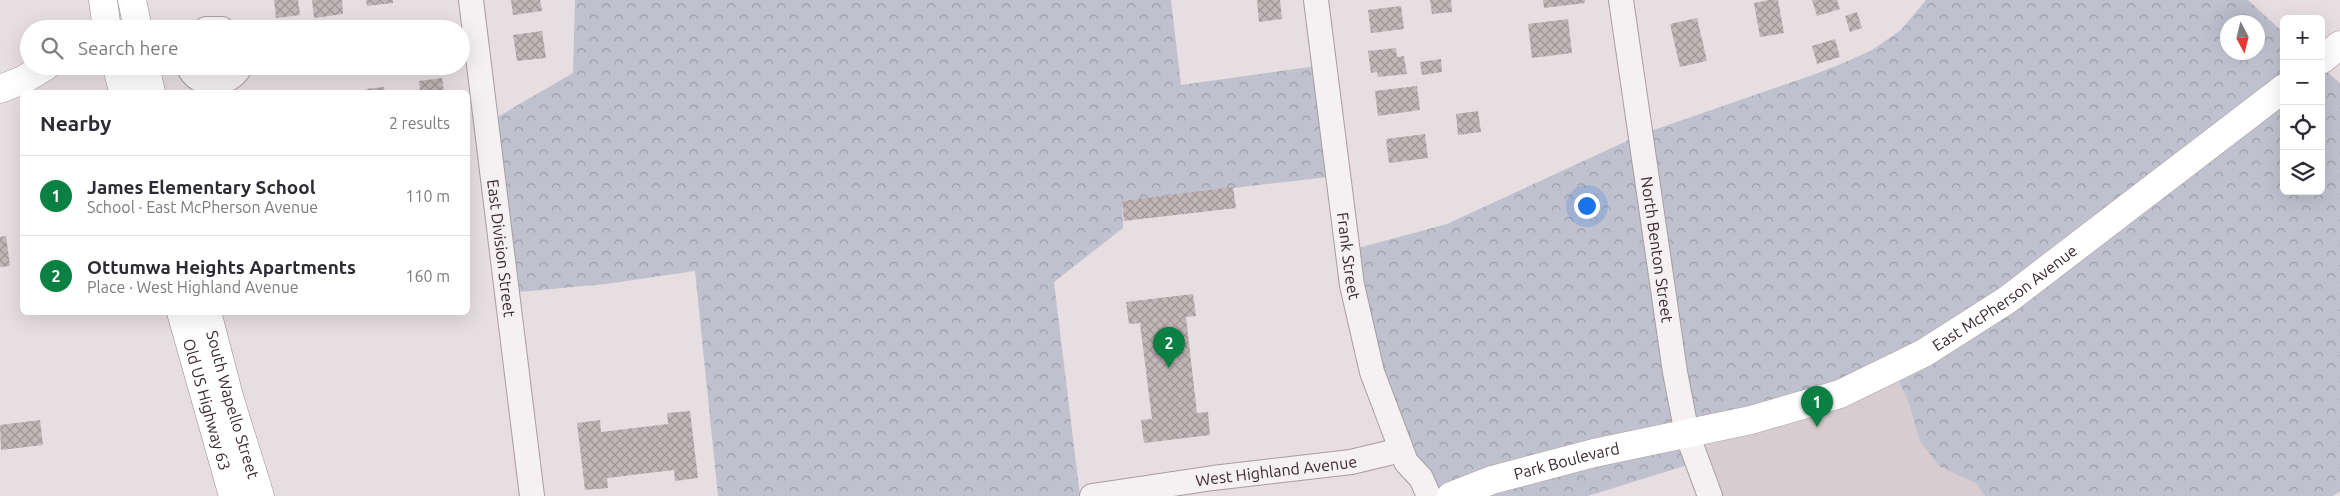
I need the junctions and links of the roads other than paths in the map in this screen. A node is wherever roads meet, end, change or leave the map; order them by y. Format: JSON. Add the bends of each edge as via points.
{"nodes":[{"id":1,"x":472,"y":0,"type":"edge"},
{"id":2,"x":1316,"y":0,"type":"edge"},
{"id":3,"x":1622,"y":0,"type":"edge"},
{"id":4,"x":470,"y":25,"type":"edge"},
{"id":5,"x":470,"y":45,"type":"edge"},
{"id":6,"x":2340,"y":45,"type":"edge"},
{"id":7,"x":2325,"y":57,"type":"edge"},
{"id":8,"x":31,"y":75,"type":"edge"},
{"id":9,"x":118,"y":75,"type":"edge"},
{"id":10,"x":147,"y":75,"type":"edge"},
{"id":11,"x":195,"y":75,"type":"edge"},
{"id":12,"x":235,"y":75,"type":"edge"},
{"id":13,"x":0,"y":89,"type":"edge"},
{"id":14,"x":122,"y":90,"type":"edge"},
{"id":15,"x":151,"y":90,"type":"edge"},
{"id":16,"x":2280,"y":91,"type":"edge"},
{"id":17,"x":182,"y":315,"type":"edge"},
{"id":18,"x":208,"y":315,"type":"edge"},
{"id":19,"x":1686,"y":434,"type":"junction"},
{"id":20,"x":1401,"y":450,"type":"junction"},
{"id":21,"x":233,"y":496,"type":"edge"},
{"id":22,"x":260,"y":496,"type":"edge"},
{"id":23,"x":532,"y":496,"type":"edge"},
{"id":24,"x":1092,"y":496,"type":"edge"},
{"id":25,"x":1429,"y":496,"type":"edge"},
{"id":26,"x":1451,"y":496,"type":"edge"},
{"id":27,"x":1710,"y":496,"type":"edge"}],
"edges":[{"from":1,"to":4,"type":"street","name":"East Division Street"},
{"from":2,"to":20,"type":"street","name":"Frank Street","via":[[1352,285],[1372,372]]},
{"from":3,"to":19,"type":"street","name":"North Benton Street"},
{"from":5,"to":23,"type":"street","name":"East Division Street"},
{"from":6,"to":7,"type":"main road"},
{"from":8,"to":13,"type":"main road"},
{"from":9,"to":14,"type":"main road"},
{"from":10,"to":15,"type":"main road"},
{"from":11,"to":12,"type":"street","via":[[208,83],[219,83]]},
{"from":16,"to":19,"type":"main road","name":"East McPherson Avenue","via":[[2007,300],[1924,353],[1840,394],[1751,420]]},
{"from":17,"to":21,"type":"main road","name":"Old US Highway 63"},
{"from":18,"to":22,"type":"main road","name":"South Wapello Street"},
{"from":19,"to":26,"type":"main road","name":"Park Boulevard","via":[[1594,453],[1501,478]]},
{"from":19,"to":27,"type":"street","name":"North Benton Street"},
{"from":20,"to":24,"type":"street","name":"West Highland Avenue","via":[[1351,462]]},
{"from":20,"to":25,"type":"street","name":"Frank Street","via":[[1406,462],[1421,478]]}]}
